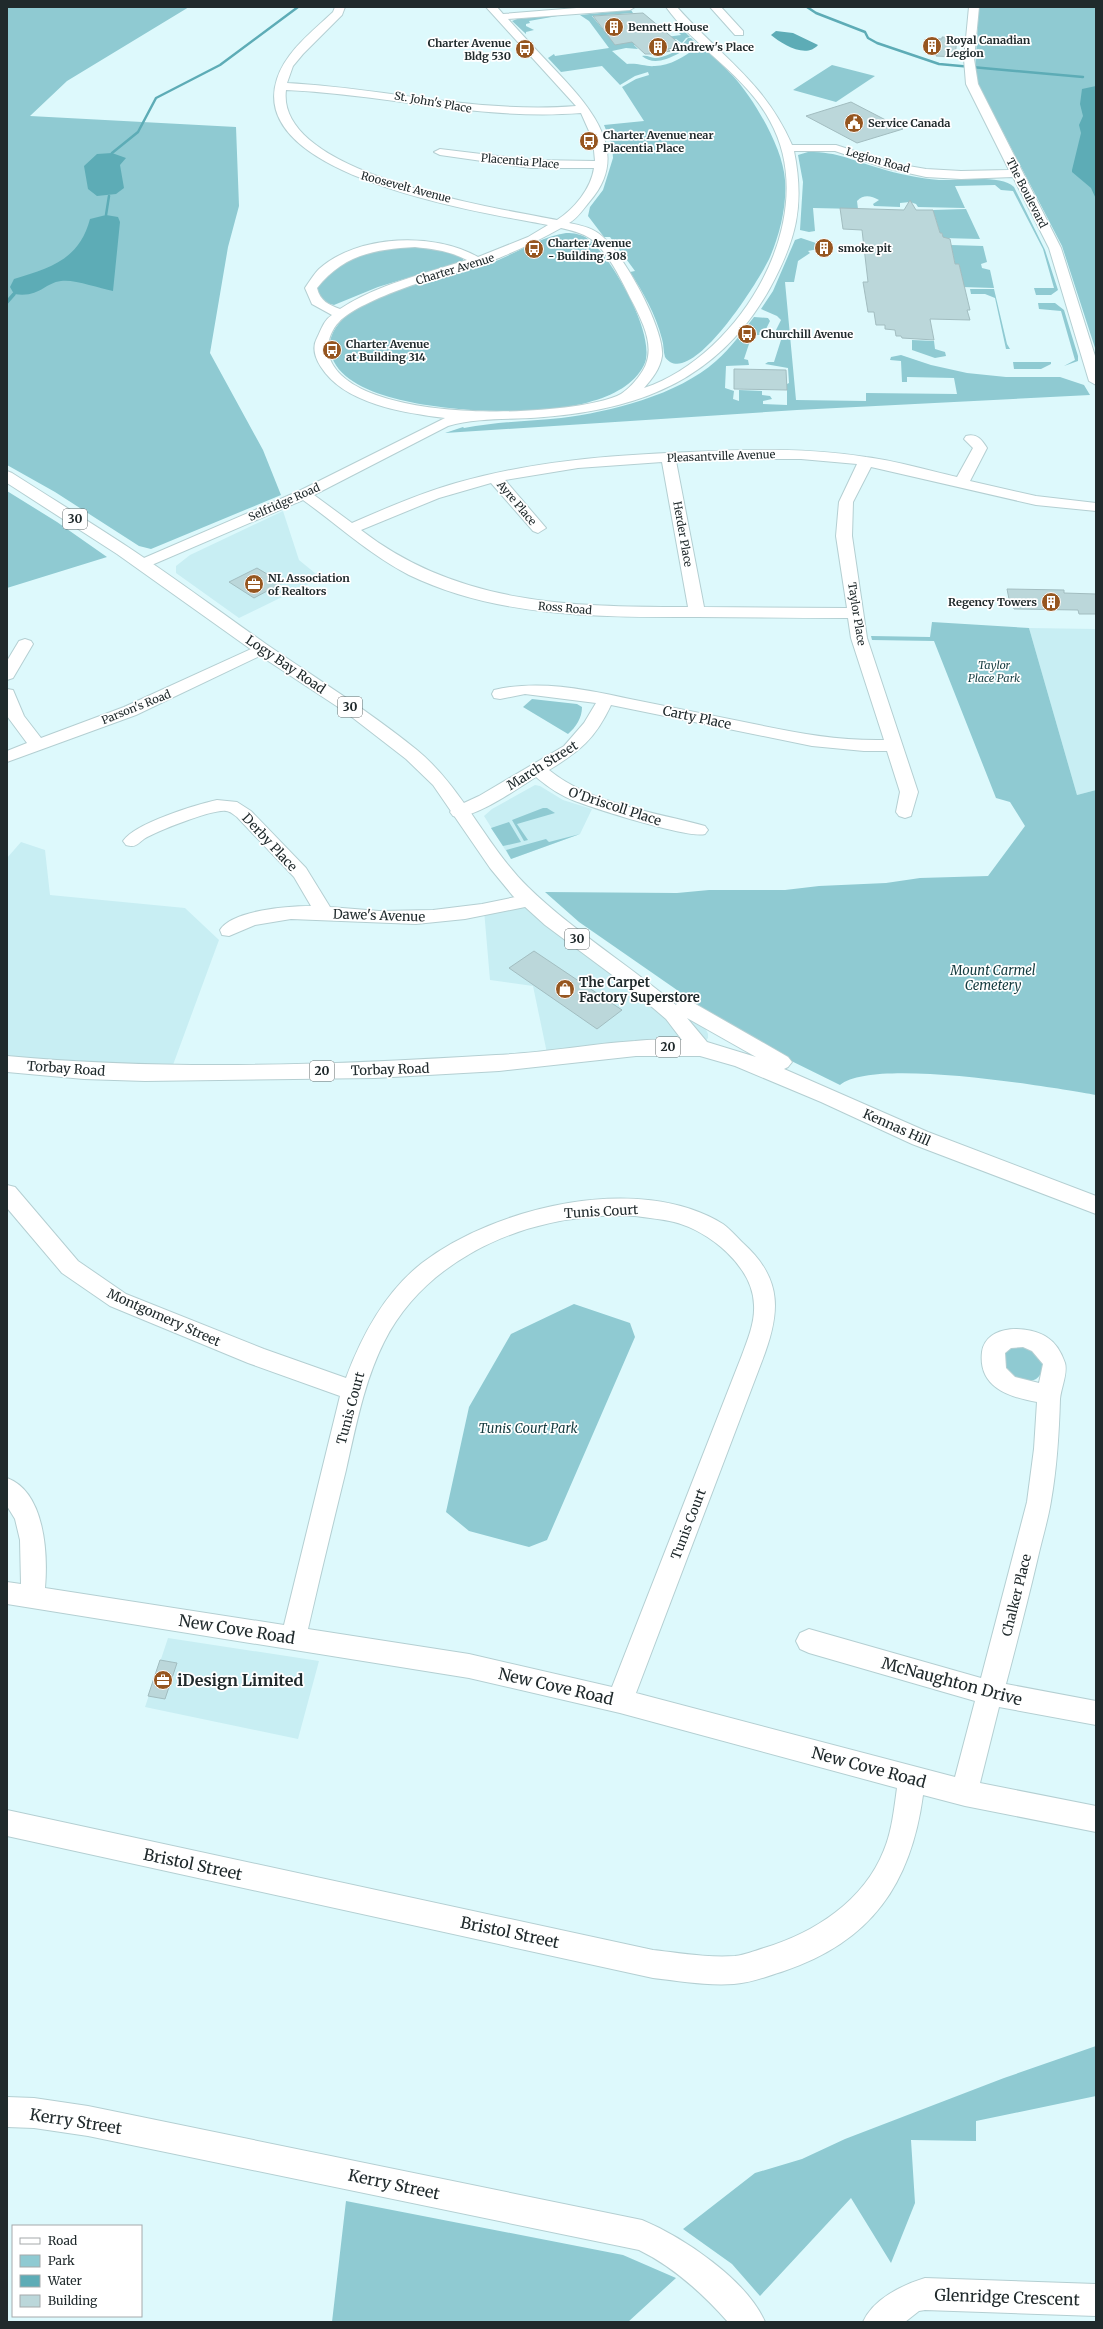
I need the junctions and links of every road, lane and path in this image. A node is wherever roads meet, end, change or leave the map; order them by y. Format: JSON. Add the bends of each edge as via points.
{"nodes":[{"id":1,"x":340,"y":7,"type":"edge"},
{"id":2,"x":491,"y":7,"type":"edge"},
{"id":3,"x":630,"y":7,"type":"edge"},
{"id":4,"x":671,"y":7,"type":"edge"},
{"id":5,"x":715,"y":7,"type":"edge"},
{"id":6,"x":974,"y":7,"type":"edge"},
{"id":7,"x":500,"y":17,"type":"junction"},
{"id":8,"x":739,"y":33,"type":"dead end"},
{"id":9,"x":281,"y":86,"type":"junction"},
{"id":10,"x":584,"y":110,"type":"junction"},
{"id":11,"x":787,"y":148,"type":"junction"},
{"id":12,"x":440,"y":152,"type":"dead end"},
{"id":13,"x":602,"y":165,"type":"junction"},
{"id":14,"x":1018,"y":173,"type":"junction"},
{"id":15,"x":581,"y":207,"type":"junction"},
{"id":16,"x":560,"y":225,"type":"junction"},
{"id":17,"x":595,"y":236,"type":"junction"},
{"id":18,"x":479,"y":262,"type":"junction"},
{"id":19,"x":339,"y":312,"type":"junction"},
{"id":20,"x":656,"y":361,"type":"junction"},
{"id":21,"x":695,"y":367,"type":"junction"},
{"id":22,"x":1096,"y":381,"type":"edge"},
{"id":23,"x":619,"y":400,"type":"junction"},
{"id":24,"x":415,"y":408,"type":"junction"},
{"id":25,"x":481,"y":416,"type":"junction"},
{"id":26,"x":516,"y":416,"type":"junction"},
{"id":27,"x":424,"y":433,"type":"junction"},
{"id":28,"x":971,"y":439,"type":"dead end"},
{"id":29,"x":668,"y":457,"type":"junction"},
{"id":30,"x":866,"y":461,"type":"junction"},
{"id":31,"x":7,"y":476,"type":"edge"},
{"id":32,"x":495,"y":478,"type":"junction"},
{"id":33,"x":961,"y":484,"type":"junction"},
{"id":34,"x":304,"y":494,"type":"junction"},
{"id":35,"x":1096,"y":507,"type":"edge"},
{"id":36,"x":538,"y":528,"type":"dead end"},
{"id":37,"x":352,"y":529,"type":"junction"},
{"id":38,"x":142,"y":564,"type":"junction"},
{"id":39,"x":697,"y":612,"type":"junction"},
{"id":40,"x":855,"y":613,"type":"junction"},
{"id":41,"x":25,"y":644,"type":"dead end"},
{"id":42,"x":262,"y":649,"type":"junction"},
{"id":43,"x":7,"y":675,"type":"edge"},
{"id":44,"x":7,"y":694,"type":"edge"},
{"id":45,"x":500,"y":694,"type":"dead end"},
{"id":46,"x":606,"y":699,"type":"junction"},
{"id":47,"x":894,"y":745,"type":"junction"},
{"id":48,"x":38,"y":746,"type":"junction"},
{"id":49,"x":7,"y":757,"type":"edge"},
{"id":50,"x":537,"y":769,"type":"junction"},
{"id":51,"x":460,"y":812,"type":"junction"},
{"id":52,"x":905,"y":812,"type":"dead end"},
{"id":53,"x":699,"y":830,"type":"dead end"},
{"id":54,"x":132,"y":841,"type":"dead end"},
{"id":55,"x":530,"y":900,"type":"junction"},
{"id":56,"x":323,"y":913,"type":"junction"},
{"id":57,"x":229,"y":930,"type":"dead end"},
{"id":58,"x":638,"y":984,"type":"junction"},
{"id":59,"x":656,"y":999,"type":"junction"},
{"id":60,"x":685,"y":1007,"type":"junction"},
{"id":61,"x":636,"y":1048,"type":"junction"},
{"id":62,"x":700,"y":1048,"type":"junction"},
{"id":63,"x":7,"y":1064,"type":"edge"},
{"id":64,"x":829,"y":1096,"type":"junction"},
{"id":65,"x":7,"y":1193,"type":"edge"},
{"id":66,"x":1096,"y":1205,"type":"edge"},
{"id":67,"x":353,"y":1390,"type":"junction"},
{"id":68,"x":1049,"y":1394,"type":"dead end"},
{"id":69,"x":7,"y":1489,"type":"edge"},
{"id":70,"x":7,"y":1593,"type":"edge"},
{"id":71,"x":32,"y":1596,"type":"junction"},
{"id":72,"x":293,"y":1638,"type":"junction"},
{"id":73,"x":809,"y":1641,"type":"dead end"},
{"id":74,"x":990,"y":1693,"type":"junction"},
{"id":75,"x":620,"y":1701,"type":"junction"},
{"id":76,"x":1096,"y":1713,"type":"edge"},
{"id":77,"x":912,"y":1778,"type":"junction"},
{"id":78,"x":965,"y":1793,"type":"junction"},
{"id":79,"x":1096,"y":1819,"type":"edge"},
{"id":80,"x":7,"y":1824,"type":"edge"},
{"id":81,"x":7,"y":2112,"type":"edge"},
{"id":82,"x":1096,"y":2300,"type":"edge"},
{"id":83,"x":749,"y":2322,"type":"edge"},
{"id":84,"x":879,"y":2322,"type":"edge"}],
"edges":[{"from":1,"to":9,"type":"street","name":"Roosevelt Avenue","via":[[338,13],[302,48],[288,66]]},
{"from":2,"to":7,"type":"street","name":"Charter Avenue"},
{"from":3,"to":7,"type":"street"},
{"from":4,"to":11,"type":"street","via":[[759,96],[772,115]]},
{"from":5,"to":8,"type":"street"},
{"from":6,"to":14,"type":"street","name":"The Boulevard","via":[[969,67],[974,88]]},
{"from":7,"to":10,"type":"street","name":"Charter Avenue"},
{"from":9,"to":10,"type":"street","name":"St. John's Place","via":[[363,91],[482,111],[536,113]]},
{"from":9,"to":16,"type":"street","name":"Roosevelt Avenue","via":[[281,112],[291,131],[303,143],[342,167],[381,182]]},
{"from":10,"to":13,"type":"street","name":"Charter Avenue","via":[[600,140]]},
{"from":11,"to":14,"type":"street","name":"Legion Road","via":[[842,150],[880,163],[926,172],[960,175]]},
{"from":11,"to":21,"type":"street","via":[[793,174],[794,202],[782,254],[752,306],[731,333]]},
{"from":12,"to":13,"type":"street","name":"Placentia Place","via":[[531,164]]},
{"from":13,"to":15,"type":"street","name":"Charter Avenue","via":[[596,186]]},
{"from":14,"to":22,"type":"street","name":"The Boulevard","via":[[1055,248]]},
{"from":15,"to":16,"type":"street","name":"Charter Avenue"},
{"from":15,"to":17,"type":"street","via":[[583,219]]},
{"from":16,"to":17,"type":"street","name":"Roosevelt Avenue"},
{"from":16,"to":18,"type":"street","name":"Charter Avenue","via":[[513,250]]},
{"from":17,"to":20,"type":"street","via":[[610,254],[639,301],[654,336]]},
{"from":18,"to":19,"type":"street","name":"Charter Avenue","via":[[370,296]]},
{"from":18,"to":19,"type":"street","via":[[458,250],[433,244],[405,244],[364,251],[328,268],[311,288],[311,294],[318,303]]},
{"from":19,"to":24,"type":"street","name":"Charter Avenue","via":[[327,326],[322,338],[321,353],[326,366],[340,380],[364,394]]},
{"from":20,"to":21,"type":"street","via":[[677,368]]},
{"from":20,"to":23,"type":"street","via":[[645,379]]},
{"from":21,"to":23,"type":"street","via":[[662,386]]},
{"from":23,"to":26,"type":"street","via":[[582,409]]},
{"from":24,"to":25,"type":"street","name":"Charter Avenue"},
{"from":24,"to":27,"type":"street","via":[[423,422]]},
{"from":25,"to":26,"type":"street","name":"Charter Avenue"},
{"from":25,"to":27,"type":"street","name":"Selfridge Road","via":[[450,421]]},
{"from":26,"to":27,"type":"street","name":"Selfridge Road"},
{"from":27,"to":34,"type":"street","name":"Selfridge Road"},
{"from":28,"to":33,"type":"street","via":[[978,442],[980,448]]},
{"from":29,"to":30,"type":"street","name":"Pleasantville Avenue","via":[[801,454]]},
{"from":29,"to":32,"type":"street","name":"Pleasantville Avenue","via":[[616,459]]},
{"from":29,"to":39,"type":"street","name":"Herder Place"},
{"from":30,"to":33,"type":"street","name":"Pleasantville Avenue"},
{"from":30,"to":40,"type":"street","name":"Taylor Place","via":[[846,502],[843,518]]},
{"from":31,"to":38,"type":"main road","name":"Logy Bay Road","number":"30"},
{"from":32,"to":36,"type":"street","name":"Ayre Place"},
{"from":32,"to":37,"type":"street","name":"Pleasantville Avenue","via":[[438,494]]},
{"from":33,"to":35,"type":"street","name":"Pleasantville Avenue","via":[[1029,500]]},
{"from":34,"to":37,"type":"street","name":"Ross Road"},
{"from":34,"to":38,"type":"street","name":"Selfridge Road"},
{"from":37,"to":39,"type":"street","name":"Ross Road","via":[[381,552],[415,571],[487,597],[567,610]]},
{"from":38,"to":42,"type":"main road","name":"Logy Bay Road","number":"30"},
{"from":39,"to":40,"type":"street","name":"Ross Road"},
{"from":40,"to":47,"type":"street","name":"Taylor Place","via":[[859,638]]},
{"from":41,"to":43,"type":"street"},
{"from":42,"to":48,"type":"street","name":"Parson's Road","via":[[161,698]]},
{"from":42,"to":51,"type":"main road","name":"Logy Bay Road","number":"30","via":[[350,707],[412,755],[439,781]]},
{"from":44,"to":48,"type":"street","via":[[16,717]]},
{"from":45,"to":46,"type":"street","name":"Carty Place","via":[[525,689]]},
{"from":46,"to":47,"type":"street","name":"Carty Place","via":[[812,742],[864,746]]},
{"from":46,"to":50,"type":"street","name":"March Street","via":[[582,740]]},
{"from":47,"to":52,"type":"street","name":"Taylor Place","via":[[909,792]]},
{"from":48,"to":49,"type":"street","name":"Parson's Road"},
{"from":50,"to":51,"type":"street","name":"March Street"},
{"from":50,"to":53,"type":"street","name":"O'Driscoll Place","via":[[568,792],[586,799]]},
{"from":51,"to":55,"type":"main road","name":"Logy Bay Road","number":"30","via":[[497,864]]},
{"from":54,"to":56,"type":"street","name":"Derby Place","via":[[138,835],[199,811],[228,805],[245,815],[283,854],[317,895]]},
{"from":55,"to":56,"type":"street","name":"Dawe's Avenue","via":[[424,918]]},
{"from":55,"to":58,"type":"main road","name":"Logy Bay Road","number":"30","via":[[556,924]]},
{"from":56,"to":57,"type":"street","name":"Dawe's Avenue","via":[[261,916],[242,922]]},
{"from":58,"to":59,"type":"main road","name":"Logy Bay Road","number":"30"},
{"from":58,"to":60,"type":"main road","name":"Logy Bay Road","number":"30","via":[[659,990]]},
{"from":59,"to":61,"type":"main road","via":[[656,1005],[665,1018],[666,1028],[660,1038]]},
{"from":59,"to":62,"type":"main road","name":"Logy Bay Road","number":"30","via":[[673,1014]]},
{"from":60,"to":62,"type":"main road","name":"Logy Bay Road","number":"30","via":[[705,1027],[708,1034]]},
{"from":60,"to":64,"type":"main road","via":[[795,1069]]},
{"from":61,"to":62,"type":"main road","name":"Torbay Road","number":"20"},
{"from":61,"to":63,"type":"main road","name":"Torbay Road","number":"20","via":[[506,1062],[375,1070],[144,1073]]},
{"from":62,"to":64,"type":"main road","name":"Kennas Hill","via":[[742,1060]]},
{"from":64,"to":66,"type":"main road","name":"Kennas Hill","via":[[920,1138]]},
{"from":65,"to":67,"type":"street","name":"Montgomery Street","via":[[70,1267],[118,1300],[299,1373]]},
{"from":67,"to":72,"type":"street","name":"Tunis Court"},
{"from":67,"to":75,"type":"street","name":"Tunis Court","via":[[367,1351],[386,1318],[407,1290],[430,1268],[457,1251],[485,1235],[517,1223],[550,1214],[582,1210],[621,1207],[648,1209],[676,1214],[713,1228],[741,1253],[762,1287],[765,1311],[760,1335]]},
{"from":68,"to":74,"type":"street","name":"Chalker Place","via":[[1046,1449],[1039,1502]]},
{"from":69,"to":71,"type":"street","via":[[22,1508],[28,1522],[33,1551]]},
{"from":70,"to":71,"type":"street","name":"New Cove Road"},
{"from":71,"to":72,"type":"street","name":"New Cove Road"},
{"from":72,"to":75,"type":"street","name":"New Cove Road","via":[[469,1666]]},
{"from":73,"to":74,"type":"street","name":"McNaughton Drive"},
{"from":74,"to":76,"type":"street","name":"McNaughton Drive"},
{"from":74,"to":78,"type":"street","name":"Chalker Place"},
{"from":75,"to":77,"type":"street","name":"New Cove Road"},
{"from":77,"to":78,"type":"street","name":"New Cove Road"},
{"from":77,"to":80,"type":"street","name":"Bristol Street","via":[[904,1828],[894,1859],[881,1883],[863,1907],[839,1929],[795,1954],[736,1970],[653,1964]]},
{"from":78,"to":79,"type":"street","name":"New Cove Road"},
{"from":81,"to":83,"type":"street","name":"Kerry Street","via":[[88,2121],[642,2235],[667,2246],[691,2262],[714,2282]]},
{"from":82,"to":84,"type":"street","name":"Glenridge Crescent","via":[[926,2294],[911,2298]]}]}
